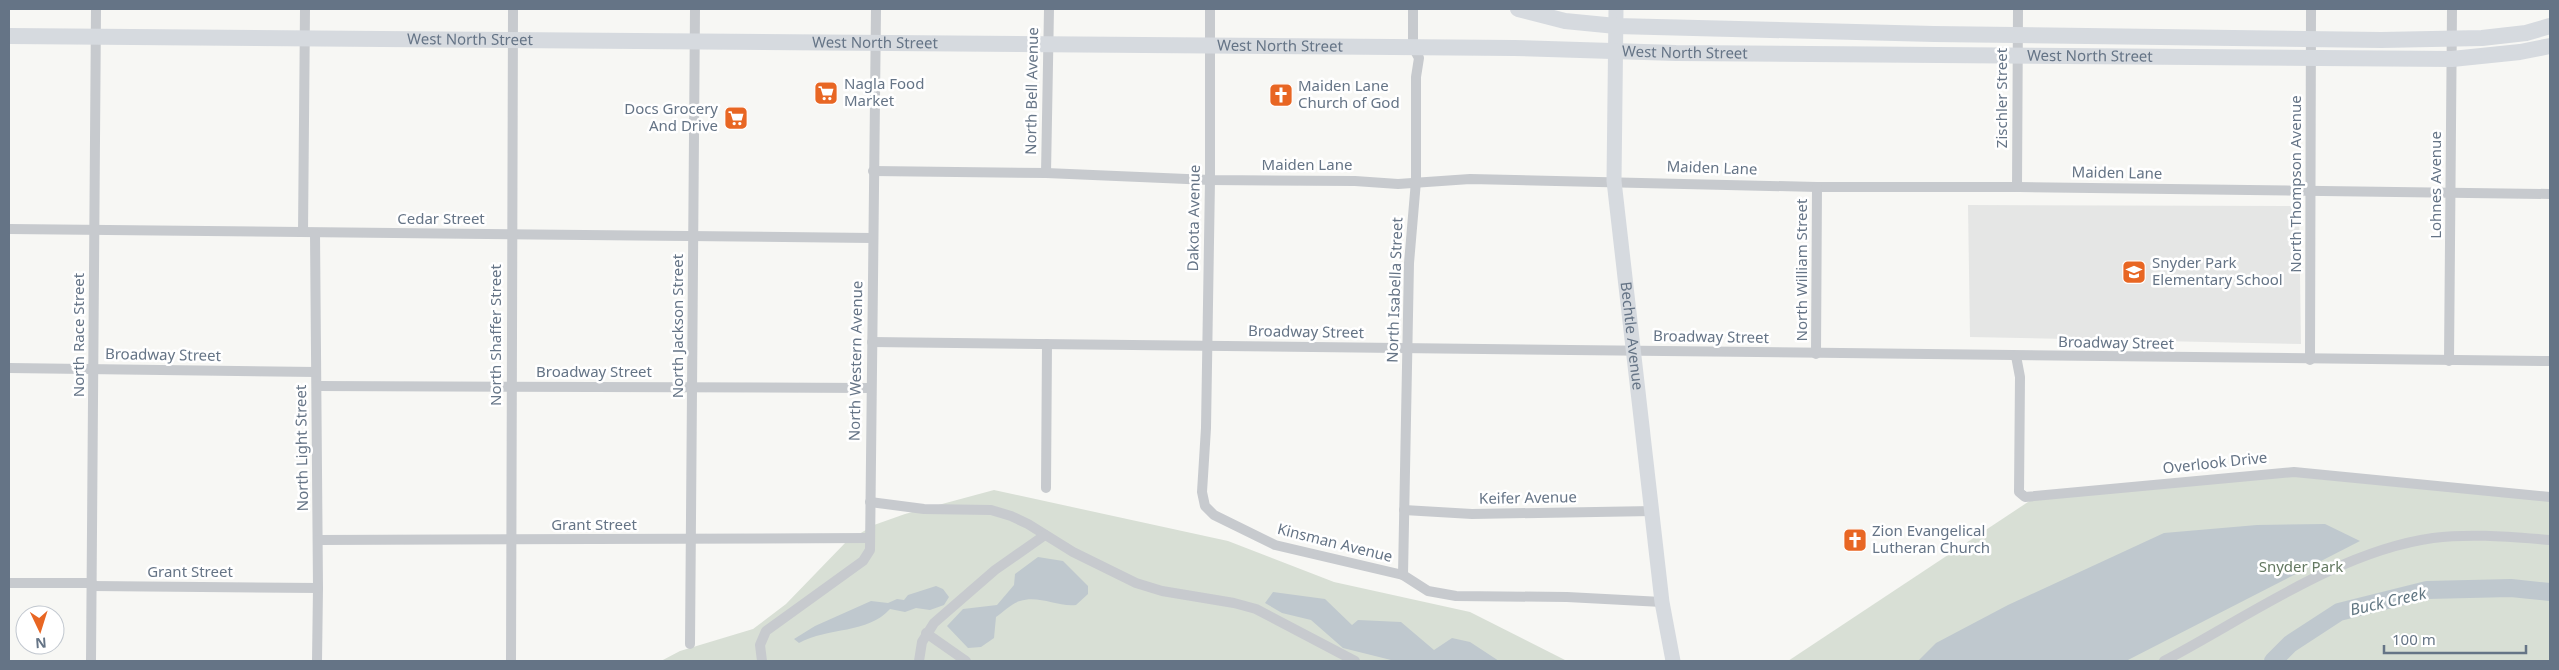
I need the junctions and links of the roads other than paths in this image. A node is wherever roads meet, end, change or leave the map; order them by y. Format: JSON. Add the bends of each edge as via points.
{"nodes":[{"id":1,"x":96,"y":9,"type":"edge"},
{"id":2,"x":305,"y":9,"type":"edge"},
{"id":3,"x":513,"y":9,"type":"edge"},
{"id":4,"x":695,"y":9,"type":"edge"},
{"id":5,"x":876,"y":9,"type":"edge"},
{"id":6,"x":1049,"y":9,"type":"edge"},
{"id":7,"x":1210,"y":9,"type":"edge"},
{"id":8,"x":1413,"y":9,"type":"edge"},
{"id":9,"x":1518,"y":9,"type":"edge"},
{"id":10,"x":1616,"y":9,"type":"edge"},
{"id":11,"x":2018,"y":9,"type":"edge"},
{"id":12,"x":2311,"y":9,"type":"edge"},
{"id":13,"x":2452,"y":9,"type":"edge"},
{"id":14,"x":1616,"y":26,"type":"junction"},
{"id":15,"x":2550,"y":26,"type":"edge"},
{"id":16,"x":2018,"y":35,"type":"junction"},
{"id":17,"x":9,"y":36,"type":"edge"},
{"id":18,"x":96,"y":37,"type":"junction"},
{"id":19,"x":304,"y":38,"type":"junction"},
{"id":20,"x":2311,"y":38,"type":"junction"},
{"id":21,"x":2452,"y":39,"type":"junction"},
{"id":22,"x":513,"y":40,"type":"junction"},
{"id":23,"x":695,"y":41,"type":"junction"},
{"id":24,"x":875,"y":43,"type":"junction"},
{"id":25,"x":1048,"y":44,"type":"junction"},
{"id":26,"x":1210,"y":45,"type":"junction"},
{"id":27,"x":2550,"y":46,"type":"edge"},
{"id":28,"x":1413,"y":47,"type":"junction"},
{"id":29,"x":1614,"y":52,"type":"junction"},
{"id":30,"x":2017,"y":56,"type":"junction"},
{"id":31,"x":2311,"y":59,"type":"junction"},
{"id":32,"x":2452,"y":59,"type":"junction"},
{"id":33,"x":873,"y":171,"type":"junction"},
{"id":34,"x":1046,"y":173,"type":"junction"},
{"id":35,"x":1210,"y":180,"type":"junction"},
{"id":36,"x":1416,"y":181,"type":"junction"},
{"id":37,"x":1614,"y":181,"type":"junction"},
{"id":38,"x":1817,"y":186,"type":"junction"},
{"id":39,"x":2017,"y":187,"type":"junction"},
{"id":40,"x":2312,"y":191,"type":"junction"},
{"id":41,"x":2451,"y":192,"type":"junction"},
{"id":42,"x":2550,"y":194,"type":"edge"},
{"id":43,"x":9,"y":229,"type":"edge"},
{"id":44,"x":94,"y":230,"type":"junction"},
{"id":45,"x":303,"y":232,"type":"junction"},
{"id":46,"x":315,"y":234,"type":"junction"},
{"id":47,"x":512,"y":235,"type":"junction"},
{"id":48,"x":693,"y":237,"type":"junction"},
{"id":49,"x":872,"y":238,"type":"junction"},
{"id":50,"x":872,"y":342,"type":"junction"},
{"id":51,"x":1047,"y":344,"type":"junction"},
{"id":52,"x":1207,"y":346,"type":"junction"},
{"id":53,"x":1407,"y":348,"type":"junction"},
{"id":54,"x":1634,"y":350,"type":"junction"},
{"id":55,"x":1816,"y":354,"type":"junction"},
{"id":56,"x":2016,"y":356,"type":"junction"},
{"id":57,"x":2310,"y":360,"type":"junction"},
{"id":58,"x":2449,"y":361,"type":"junction"},
{"id":59,"x":2550,"y":361,"type":"edge"},
{"id":60,"x":9,"y":368,"type":"edge"},
{"id":61,"x":94,"y":369,"type":"junction"},
{"id":62,"x":316,"y":372,"type":"junction"},
{"id":63,"x":316,"y":386,"type":"junction"},
{"id":64,"x":511,"y":387,"type":"junction"},
{"id":65,"x":692,"y":387,"type":"junction"},
{"id":66,"x":871,"y":388,"type":"junction"},
{"id":67,"x":1206,"y":428,"type":"joint"},
{"id":68,"x":1046,"y":488,"type":"dead end"},
{"id":69,"x":2550,"y":497,"type":"edge"},
{"id":70,"x":870,"y":502,"type":"junction"},
{"id":71,"x":1404,"y":510,"type":"junction"},
{"id":72,"x":1653,"y":511,"type":"junction"},
{"id":73,"x":1045,"y":535,"type":"junction"},
{"id":74,"x":870,"y":538,"type":"junction"},
{"id":75,"x":691,"y":539,"type":"junction"},
{"id":76,"x":318,"y":540,"type":"junction"},
{"id":77,"x":510,"y":540,"type":"junction"},
{"id":78,"x":2550,"y":540,"type":"edge"},
{"id":79,"x":1403,"y":575,"type":"junction"},
{"id":80,"x":9,"y":583,"type":"edge"},
{"id":81,"x":92,"y":585,"type":"junction"},
{"id":82,"x":318,"y":588,"type":"junction"},
{"id":83,"x":1662,"y":602,"type":"junction"},
{"id":84,"x":926,"y":634,"type":"junction"},
{"id":85,"x":690,"y":644,"type":"dead end"},
{"id":86,"x":91,"y":661,"type":"edge"},
{"id":87,"x":317,"y":661,"type":"edge"},
{"id":88,"x":511,"y":661,"type":"edge"},
{"id":89,"x":762,"y":661,"type":"edge"},
{"id":90,"x":919,"y":661,"type":"edge"},
{"id":91,"x":966,"y":661,"type":"edge"},
{"id":92,"x":1355,"y":661,"type":"edge"},
{"id":93,"x":1673,"y":661,"type":"edge"},
{"id":94,"x":2165,"y":661,"type":"edge"}],
"edges":[{"from":1,"to":18,"type":"street","name":"North Race Street"},
{"from":2,"to":19,"type":"street"},
{"from":3,"to":22,"type":"street","name":"North Shaffer Street"},
{"from":4,"to":23,"type":"street","name":"North Jackson Street"},
{"from":5,"to":24,"type":"street","name":"North Western Avenue"},
{"from":6,"to":25,"type":"street","name":"North Bell Avenue"},
{"from":7,"to":26,"type":"street","name":"Dakota Avenue"},
{"from":8,"to":28,"type":"street","name":"North Isabella Street"},
{"from":9,"to":14,"type":"main road","name":"West North Street","via":[[1565,20]]},
{"from":10,"to":14,"type":"main road","name":"Bechtle Avenue"},
{"from":11,"to":16,"type":"street","name":"Zischler Street"},
{"from":12,"to":20,"type":"street","name":"North Thompson Avenue"},
{"from":13,"to":21,"type":"street","name":"Lohnes Avenue"},
{"from":14,"to":16,"type":"main road","name":"West North Street"},
{"from":14,"to":29,"type":"main road","name":"Bechtle Avenue"},
{"from":15,"to":21,"type":"main road","name":"West North Street","via":[[2526,33]]},
{"from":16,"to":20,"type":"main road","name":"West North Street"},
{"from":16,"to":30,"type":"street","name":"Zischler Street"},
{"from":17,"to":18,"type":"main road","name":"West North Street"},
{"from":18,"to":19,"type":"main road","name":"West North Street"},
{"from":18,"to":44,"type":"street","name":"North Race Street"},
{"from":19,"to":22,"type":"main road","name":"West North Street"},
{"from":19,"to":45,"type":"street"},
{"from":20,"to":21,"type":"main road","name":"West North Street"},
{"from":20,"to":31,"type":"street","name":"North Thompson Avenue"},
{"from":21,"to":32,"type":"street","name":"Lohnes Avenue"},
{"from":22,"to":23,"type":"main road","name":"West North Street"},
{"from":22,"to":47,"type":"street","name":"North Shaffer Street"},
{"from":23,"to":24,"type":"main road","name":"West North Street"},
{"from":23,"to":48,"type":"street","name":"North Jackson Street"},
{"from":24,"to":25,"type":"main road","name":"West North Street"},
{"from":24,"to":33,"type":"street","name":"North Western Avenue"},
{"from":25,"to":26,"type":"main road","name":"West North Street"},
{"from":25,"to":34,"type":"street","name":"North Bell Avenue"},
{"from":26,"to":28,"type":"main road","name":"West North Street"},
{"from":26,"to":35,"type":"street","name":"Dakota Avenue"},
{"from":27,"to":32,"type":"main road","name":"West North Street"},
{"from":28,"to":29,"type":"main road","name":"West North Street"},
{"from":28,"to":36,"type":"street","name":"North Isabella Street","via":[[1419,58],[1416,76]]},
{"from":29,"to":30,"type":"main road","name":"West North Street"},
{"from":29,"to":37,"type":"main road","name":"Bechtle Avenue"},
{"from":30,"to":31,"type":"main road","name":"West North Street"},
{"from":30,"to":39,"type":"street","name":"Zischler Street"},
{"from":31,"to":32,"type":"main road","name":"West North Street"},
{"from":31,"to":40,"type":"street","name":"North Thompson Avenue"},
{"from":32,"to":41,"type":"street","name":"Lohnes Avenue"},
{"from":33,"to":34,"type":"street","name":"Maiden Lane"},
{"from":33,"to":49,"type":"street","name":"North Western Avenue"},
{"from":34,"to":35,"type":"street","name":"Maiden Lane"},
{"from":35,"to":36,"type":"street","name":"Maiden Lane","via":[[1355,180],[1398,184]]},
{"from":35,"to":52,"type":"street","name":"Dakota Avenue"},
{"from":36,"to":37,"type":"street","name":"Maiden Lane"},
{"from":36,"to":53,"type":"street","name":"North Isabella Street","via":[[1409,262]]},
{"from":37,"to":38,"type":"street","name":"Maiden Lane"},
{"from":37,"to":54,"type":"main road","name":"Bechtle Avenue"},
{"from":38,"to":39,"type":"street","name":"Maiden Lane"},
{"from":38,"to":55,"type":"street","name":"North William Street"},
{"from":39,"to":40,"type":"street","name":"Maiden Lane"},
{"from":40,"to":41,"type":"street","name":"Maiden Lane"},
{"from":40,"to":57,"type":"street","name":"North Thompson Avenue"},
{"from":41,"to":42,"type":"street","name":"Maiden Lane"},
{"from":41,"to":58,"type":"street","name":"Lohnes Avenue"},
{"from":43,"to":44,"type":"street","name":"Cedar Street"},
{"from":44,"to":45,"type":"street","name":"Cedar Street"},
{"from":44,"to":61,"type":"street","name":"North Race Street"},
{"from":45,"to":46,"type":"street","name":"Cedar Street"},
{"from":46,"to":47,"type":"street","name":"Cedar Street"},
{"from":46,"to":62,"type":"street","name":"North Light Street"},
{"from":47,"to":48,"type":"street","name":"Cedar Street"},
{"from":47,"to":64,"type":"street","name":"North Shaffer Street"},
{"from":48,"to":49,"type":"street","name":"Cedar Street"},
{"from":48,"to":65,"type":"street","name":"North Jackson Street"},
{"from":49,"to":50,"type":"street","name":"North Western Avenue"},
{"from":50,"to":51,"type":"street","name":"Broadway Street"},
{"from":50,"to":66,"type":"street","name":"North Western Avenue"},
{"from":51,"to":52,"type":"street","name":"Broadway Street"},
{"from":51,"to":68,"type":"street"},
{"from":52,"to":53,"type":"street","name":"Broadway Street"},
{"from":52,"to":67,"type":"street","name":"Dakota Avenue"},
{"from":53,"to":54,"type":"street","name":"Broadway Street"},
{"from":53,"to":71,"type":"street","name":"North Isabella Street"},
{"from":54,"to":55,"type":"street","name":"Broadway Street"},
{"from":54,"to":72,"type":"main road","name":"Bechtle Avenue"},
{"from":55,"to":56,"type":"street","name":"Broadway Street"},
{"from":56,"to":57,"type":"street","name":"Broadway Street"},
{"from":56,"to":69,"type":"street","name":"Overlook Drive","via":[[2020,377],[2019,492],[2025,496],[2294,472]]},
{"from":57,"to":58,"type":"street","name":"Broadway Street"},
{"from":58,"to":59,"type":"street","name":"Broadway Street"},
{"from":60,"to":61,"type":"street","name":"Broadway Street"},
{"from":61,"to":62,"type":"street","name":"Broadway Street"},
{"from":61,"to":81,"type":"street","name":"North Race Street"},
{"from":62,"to":63,"type":"street","name":"North Light Street"},
{"from":63,"to":64,"type":"street","name":"Broadway Street"},
{"from":63,"to":76,"type":"street","name":"North Light Street"},
{"from":64,"to":65,"type":"street","name":"Broadway Street"},
{"from":64,"to":77,"type":"street","name":"North Shaffer Street"},
{"from":65,"to":66,"type":"street","name":"Broadway Street"},
{"from":65,"to":75,"type":"street","name":"North Jackson Street"},
{"from":66,"to":70,"type":"street","name":"North Western Avenue"},
{"from":67,"to":79,"type":"street","name":"Kinsman Avenue","via":[[1202,492],[1205,506],[1214,515],[1275,545]]},
{"from":70,"to":73,"type":"street","via":[[924,509],[991,510],[1012,516]]},
{"from":70,"to":74,"type":"street","name":"North Western Avenue"},
{"from":71,"to":72,"type":"street","name":"Keifer Avenue","via":[[1472,514]]},
{"from":71,"to":79,"type":"street","name":"North Isabella Street"},
{"from":72,"to":83,"type":"main road","name":"Bechtle Avenue"},
{"from":73,"to":84,"type":"street","via":[[995,570],[940,617]]},
{"from":73,"to":92,"type":"street","via":[[1136,583],[1256,609]]},
{"from":74,"to":75,"type":"street","name":"Grant Street"},
{"from":74,"to":89,"type":"street","name":"North Western Avenue","via":[[870,550],[863,560],[766,631],[760,646]]},
{"from":75,"to":77,"type":"street","name":"Grant Street"},
{"from":75,"to":85,"type":"street","name":"North Jackson Street"},
{"from":76,"to":77,"type":"street","name":"Grant Street"},
{"from":76,"to":82,"type":"street","name":"North Light Street"},
{"from":77,"to":88,"type":"street","name":"North Shaffer Street"},
{"from":78,"to":94,"type":"street","via":[[2453,536],[2402,545],[2300,586]]},
{"from":79,"to":83,"type":"street","name":"Kinsman Avenue","via":[[1428,591],[1456,596]]},
{"from":80,"to":81,"type":"street","name":"Grant Street"},
{"from":81,"to":82,"type":"street","name":"Grant Street"},
{"from":81,"to":86,"type":"street","name":"North Race Street"},
{"from":82,"to":87,"type":"street","name":"North Light Street"},
{"from":83,"to":93,"type":"main road","name":"Bechtle Avenue"},
{"from":84,"to":90,"type":"street"},
{"from":84,"to":91,"type":"street"}]}
